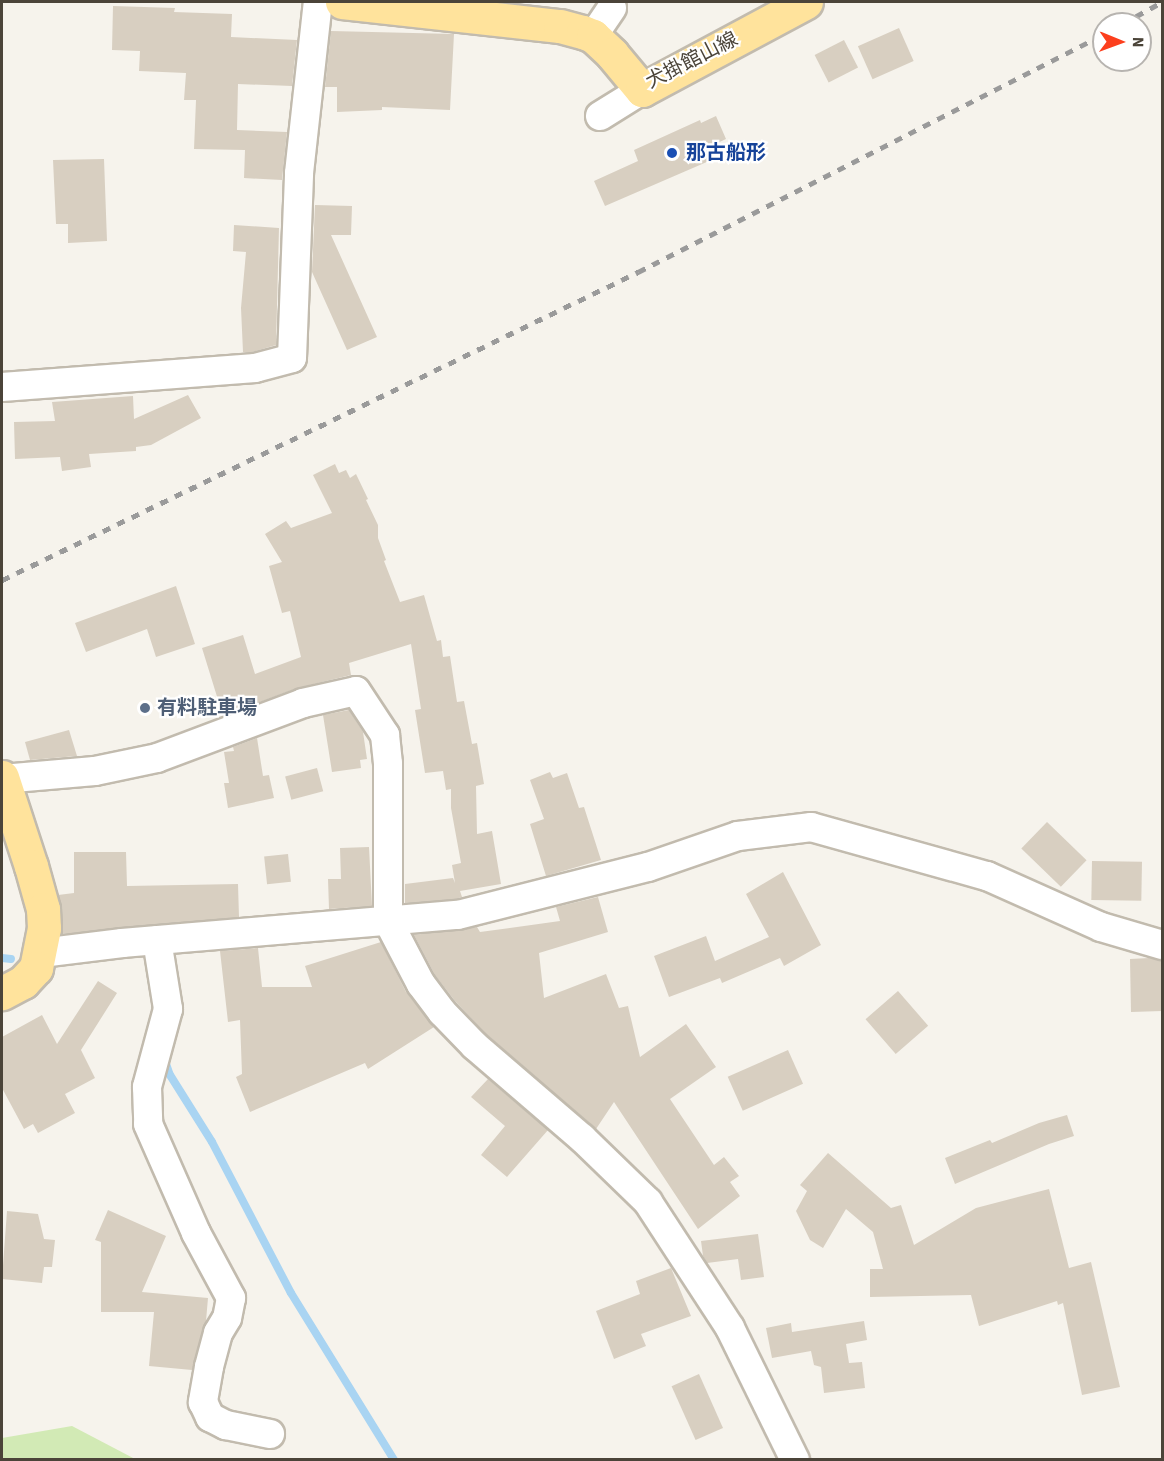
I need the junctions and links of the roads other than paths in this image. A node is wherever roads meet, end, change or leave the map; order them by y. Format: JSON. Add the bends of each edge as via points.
{"nodes":[{"id":1,"x":318,"y":2,"type":"edge"},
{"id":2,"x":342,"y":2,"type":"edge"},
{"id":3,"x":806,"y":2,"type":"edge"},
{"id":4,"x":612,"y":8,"type":"dead end"},
{"id":5,"x":593,"y":36,"type":"junction"},
{"id":6,"x":642,"y":90,"type":"junction"},
{"id":7,"x":600,"y":116,"type":"dead end"},
{"id":8,"x":2,"y":387,"type":"edge"},
{"id":9,"x":2,"y":778,"type":"edge"},
{"id":10,"x":388,"y":921,"type":"junction"},
{"id":11,"x":157,"y":940,"type":"junction"},
{"id":12,"x":1162,"y":945,"type":"edge"},
{"id":13,"x":40,"y":953,"type":"junction"},
{"id":14,"x":2,"y":993,"type":"edge"},
{"id":15,"x":270,"y":1434,"type":"dead end"},
{"id":16,"x":795,"y":1460,"type":"edge"}],
"edges":[{"from":1,"to":8,"type":"street","via":[[299,173],[292,358],[255,368]]},
{"from":2,"to":5,"type":"main road","name":"犬掛館山線","via":[[560,26]]},
{"from":3,"to":6,"type":"main road","name":"犬掛館山線"},
{"from":4,"to":5,"type":"street"},
{"from":5,"to":6,"type":"main road","name":"犬掛館山線"},
{"from":6,"to":7,"type":"street"},
{"from":9,"to":10,"type":"street","via":[[95,771],[157,758],[303,703],[356,691],[385,735]]},
{"from":9,"to":13,"type":"main road","via":[[43,909]]},
{"from":10,"to":11,"type":"street"},
{"from":10,"to":12,"type":"street","via":[[458,915],[648,867],[738,836],[811,827],[987,876],[1101,927]]},
{"from":10,"to":16,"type":"street","via":[[421,984],[442,1012],[648,1202],[730,1328]]},
{"from":11,"to":13,"type":"street"},
{"from":11,"to":15,"type":"street","via":[[168,1009],[147,1087],[148,1124],[196,1233],[231,1298],[208,1367],[203,1402],[210,1418]]},
{"from":13,"to":14,"type":"main road","via":[[36,968],[23,982]]}]}
